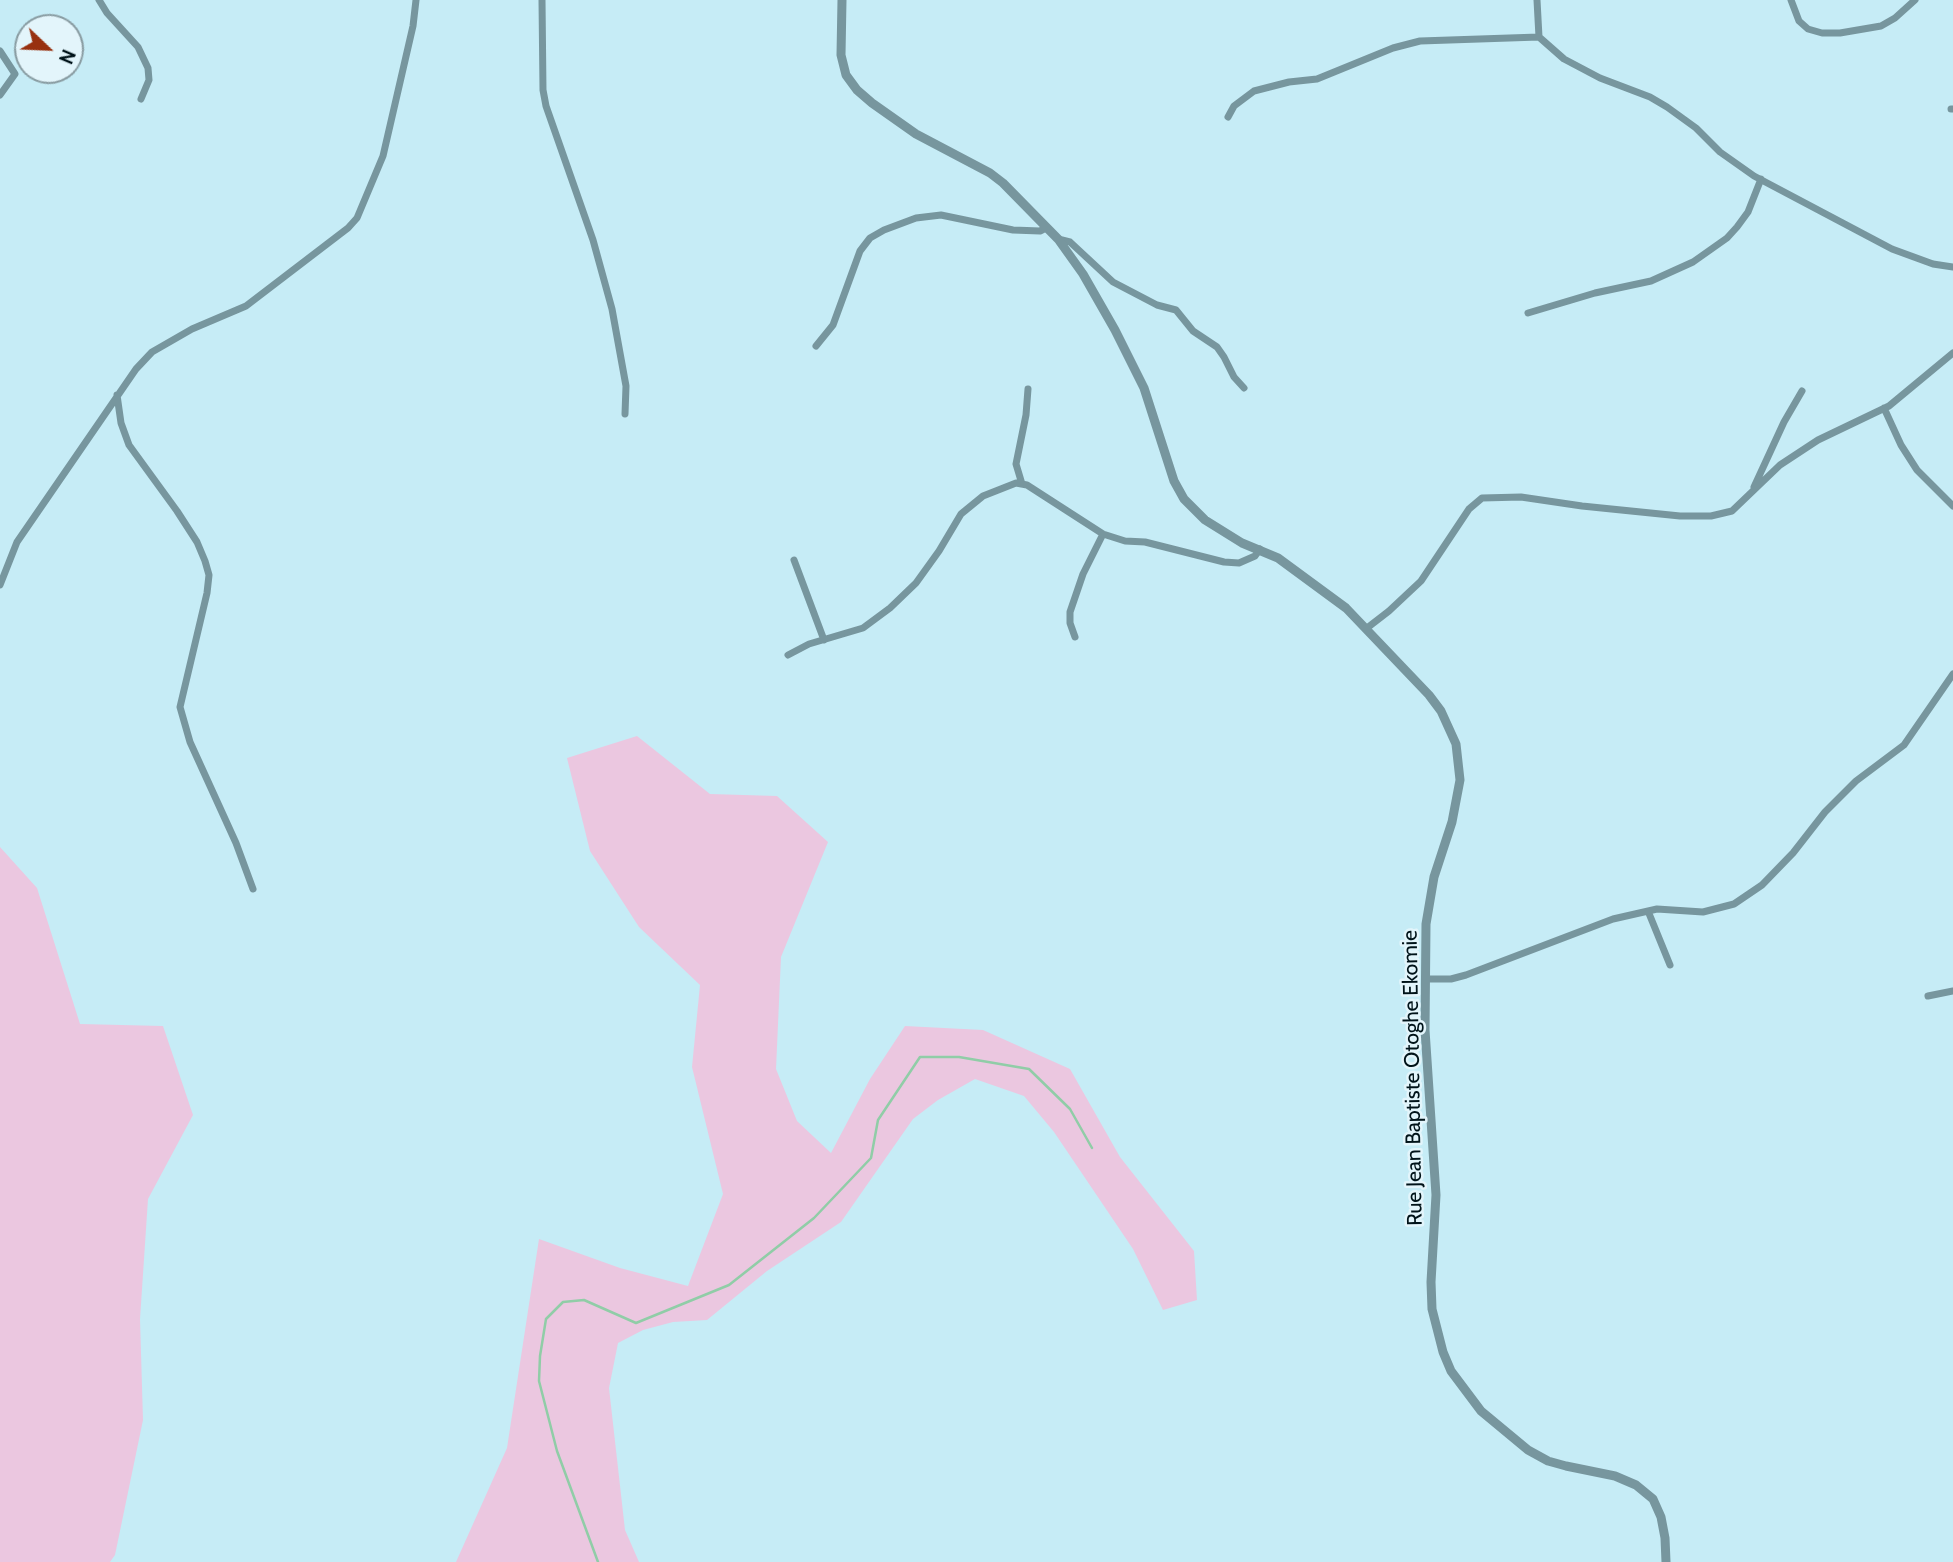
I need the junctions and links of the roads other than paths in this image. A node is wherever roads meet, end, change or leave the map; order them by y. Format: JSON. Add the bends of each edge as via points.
{"nodes":[{"id":1,"x":99,"y":0,"type":"edge"},
{"id":2,"x":416,"y":0,"type":"edge"},
{"id":3,"x":542,"y":0,"type":"edge"},
{"id":4,"x":842,"y":0,"type":"edge"},
{"id":5,"x":1537,"y":0,"type":"edge"},
{"id":6,"x":1791,"y":0,"type":"edge"},
{"id":7,"x":1915,"y":0,"type":"edge"},
{"id":8,"x":1539,"y":37,"type":"junction"},
{"id":9,"x":0,"y":51,"type":"edge"},
{"id":10,"x":0,"y":95,"type":"edge"},
{"id":11,"x":141,"y":99,"type":"dead end"},
{"id":12,"x":1227,"y":117,"type":"dead end"},
{"id":13,"x":1760,"y":179,"type":"junction"},
{"id":14,"x":1046,"y":228,"type":"junction"},
{"id":15,"x":1058,"y":239,"type":"junction"},
{"id":16,"x":1953,"y":267,"type":"edge"},
{"id":17,"x":1528,"y":313,"type":"dead end"},
{"id":18,"x":816,"y":346,"type":"dead end"},
{"id":19,"x":1953,"y":353,"type":"edge"},
{"id":20,"x":1244,"y":388,"type":"dead end"},
{"id":21,"x":1028,"y":389,"type":"dead end"},
{"id":22,"x":1802,"y":391,"type":"dead end"},
{"id":23,"x":117,"y":394,"type":"junction"},
{"id":24,"x":1884,"y":408,"type":"junction"},
{"id":25,"x":625,"y":414,"type":"dead end"},
{"id":26,"x":1022,"y":484,"type":"junction"},
{"id":27,"x":1750,"y":495,"type":"junction"},
{"id":28,"x":1953,"y":506,"type":"edge"},
{"id":29,"x":1103,"y":534,"type":"junction"},
{"id":30,"x":1260,"y":549,"type":"junction"},
{"id":31,"x":794,"y":560,"type":"dead end"},
{"id":32,"x":0,"y":585,"type":"edge"},
{"id":33,"x":1367,"y":628,"type":"junction"},
{"id":34,"x":1075,"y":637,"type":"dead end"},
{"id":35,"x":824,"y":640,"type":"junction"},
{"id":36,"x":788,"y":655,"type":"dead end"},
{"id":37,"x":1953,"y":674,"type":"edge"},
{"id":38,"x":253,"y":889,"type":"dead end"},
{"id":39,"x":1648,"y":911,"type":"junction"},
{"id":40,"x":1670,"y":965,"type":"dead end"},
{"id":41,"x":1425,"y":979,"type":"junction"},
{"id":42,"x":1953,"y":990,"type":"edge"},
{"id":43,"x":1928,"y":996,"type":"dead end"},
{"id":44,"x":1666,"y":1562,"type":"edge"}],
"edges":[{"from":1,"to":11,"type":"street","via":[[138,47],[148,68],[149,80]]},
{"from":2,"to":23,"type":"street","via":[[383,156],[357,218],[246,306],[152,352]]},
{"from":3,"to":25,"type":"street","via":[[546,106],[612,309],[626,386]]},
{"from":4,"to":14,"type":"street","name":"Rue Jean Baptiste Otoghe Ekomie","via":[[841,55],[846,75],[857,90],[916,134],[990,173]]},
{"from":5,"to":8,"type":"street"},
{"from":6,"to":7,"type":"street","via":[[1799,21],[1808,29],[1840,33],[1881,26]]},
{"from":8,"to":12,"type":"street","via":[[1420,41],[1317,79],[1254,91]]},
{"from":8,"to":13,"type":"street","via":[[1581,69],[1667,107]]},
{"from":9,"to":10,"type":"street","via":[[15,74]]},
{"from":13,"to":16,"type":"street","via":[[1892,249]]},
{"from":13,"to":17,"type":"street","via":[[1737,227],[1693,262],[1651,281]]},
{"from":14,"to":15,"type":"street","name":"Rue Jean Baptiste Otoghe Ekomie"},
{"from":14,"to":18,"type":"street","via":[[1013,230],[941,215],[884,230],[860,251],[833,325]]},
{"from":15,"to":20,"type":"street","via":[[1070,242],[1113,282],[1176,310],[1193,331],[1217,347]]},
{"from":15,"to":30,"type":"street","name":"Rue Jean Baptiste Otoghe Ekomie","via":[[1100,303],[1144,388],[1184,499],[1205,520]]},
{"from":19,"to":24,"type":"street"},
{"from":21,"to":26,"type":"street","via":[[1016,464]]},
{"from":22,"to":27,"type":"street"},
{"from":23,"to":32,"type":"street","via":[[17,542]]},
{"from":23,"to":38,"type":"street","via":[[129,445],[197,542],[209,575],[180,707],[190,742]]},
{"from":24,"to":27,"type":"street","via":[[1818,440],[1780,465]]},
{"from":24,"to":28,"type":"street","via":[[1917,470]]},
{"from":26,"to":29,"type":"street"},
{"from":26,"to":35,"type":"street","via":[[983,496],[961,514],[916,583],[890,608],[863,628]]},
{"from":27,"to":33,"type":"street","via":[[1732,511],[1711,516],[1521,497],[1482,498],[1469,509],[1421,580]]},
{"from":29,"to":30,"type":"street","via":[[1224,562],[1247,560]]},
{"from":29,"to":34,"type":"street","via":[[1070,612]]},
{"from":30,"to":33,"type":"street","name":"Rue Jean Baptiste Otoghe Ekomie","via":[[1323,590]]},
{"from":31,"to":35,"type":"street"},
{"from":33,"to":41,"type":"street","name":"Rue Jean Baptiste Otoghe Ekomie","via":[[1435,703],[1456,744],[1460,780],[1429,901]]},
{"from":35,"to":36,"type":"street"},
{"from":37,"to":39,"type":"street","via":[[1904,745],[1848,789],[1762,885],[1734,904],[1703,912]]},
{"from":39,"to":40,"type":"street"},
{"from":39,"to":41,"type":"street","via":[[1613,919],[1466,975]]},
{"from":41,"to":44,"type":"street","name":"Rue Jean Baptiste Otoghe Ekomie","via":[[1436,1195],[1430,1282],[1432,1309],[1447,1362],[1482,1411],[1528,1450],[1548,1461],[1615,1476],[1653,1499],[1661,1517]]},
{"from":42,"to":43,"type":"street"}]}
